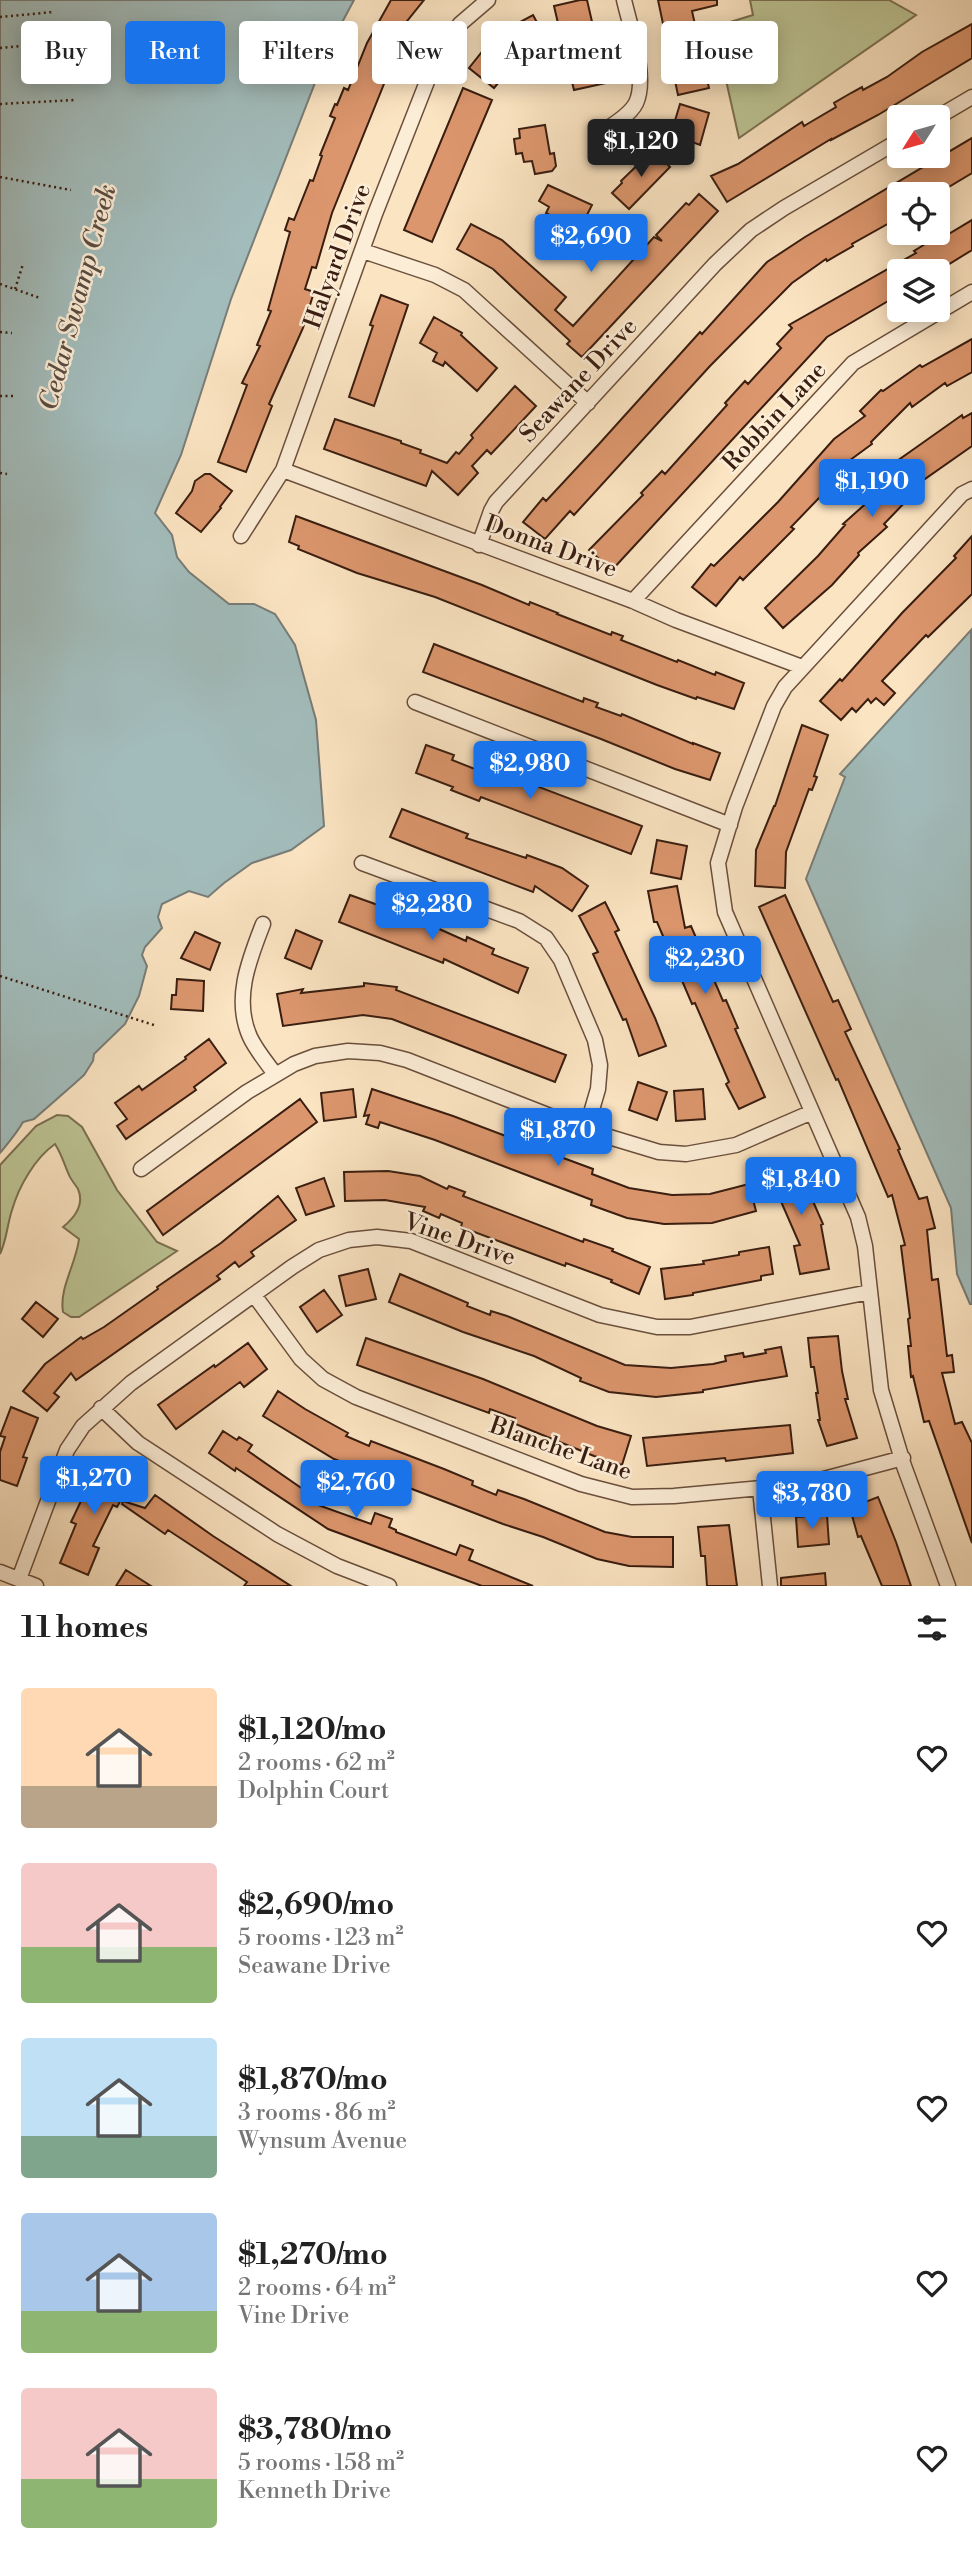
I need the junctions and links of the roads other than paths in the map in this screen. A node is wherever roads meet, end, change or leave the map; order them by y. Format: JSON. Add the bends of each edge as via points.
{"nodes":[{"id":1,"x":488,"y":0,"type":"edge"},
{"id":2,"x":624,"y":0,"type":"edge"},
{"id":3,"x":972,"y":97,"type":"edge"},
{"id":4,"x":950,"y":110,"type":"edge"},
{"id":5,"x":602,"y":132,"type":"dead end"},
{"id":6,"x":887,"y":148,"type":"edge"},
{"id":7,"x":363,"y":251,"type":"junction"},
{"id":8,"x":972,"y":292,"type":"edge"},
{"id":9,"x":588,"y":403,"type":"junction"},
{"id":10,"x":283,"y":470,"type":"junction"},
{"id":11,"x":972,"y":489,"type":"edge"},
{"id":12,"x":241,"y":536,"type":"dead end"},
{"id":13,"x":480,"y":545,"type":"junction"},
{"id":14,"x":633,"y":601,"type":"junction"},
{"id":15,"x":802,"y":667,"type":"junction"},
{"id":16,"x":415,"y":702,"type":"dead end"},
{"id":17,"x":730,"y":825,"type":"junction"},
{"id":18,"x":362,"y":863,"type":"dead end"},
{"id":19,"x":263,"y":924,"type":"dead end"},
{"id":20,"x":275,"y":1074,"type":"junction"},
{"id":21,"x":812,"y":1112,"type":"junction"},
{"id":22,"x":586,"y":1130,"type":"junction"},
{"id":23,"x":141,"y":1169,"type":"dead end"},
{"id":24,"x":870,"y":1292,"type":"junction"},
{"id":25,"x":254,"y":1295,"type":"junction"},
{"id":26,"x":101,"y":1408,"type":"junction"},
{"id":27,"x":903,"y":1458,"type":"junction"},
{"id":28,"x":760,"y":1489,"type":"junction"},
{"id":29,"x":0,"y":1572,"type":"edge"},
{"id":30,"x":19,"y":1579,"type":"junction"},
{"id":31,"x":36,"y":1586,"type":"edge"},
{"id":32,"x":389,"y":1586,"type":"edge"},
{"id":33,"x":770,"y":1586,"type":"edge"},
{"id":34,"x":948,"y":1586,"type":"edge"}],
"edges":[{"from":1,"to":7,"type":"street","name":"Halyard Drive","via":[[460,24],[430,74]]},
{"from":2,"to":5,"type":"street","via":[[639,67],[639,90],[630,111]]},
{"from":3,"to":4,"type":"street"},
{"from":6,"to":9,"type":"street","name":"Seawane Drive","via":[[751,230]]},
{"from":7,"to":9,"type":"street","via":[[435,275],[464,290]]},
{"from":7,"to":10,"type":"street","name":"Halyard Drive"},
{"from":8,"to":14,"type":"street","name":"Robbin Lane","via":[[853,363]]},
{"from":9,"to":13,"type":"street","name":"Seawane Drive","via":[[496,502]]},
{"from":10,"to":12,"type":"street","name":"Halyard Drive"},
{"from":10,"to":13,"type":"street","name":"Donna Drive"},
{"from":11,"to":15,"type":"street","via":[[962,494]]},
{"from":13,"to":14,"type":"street","name":"Donna Drive"},
{"from":14,"to":15,"type":"street","name":"Donna Drive"},
{"from":15,"to":17,"type":"street","via":[[774,706]]},
{"from":16,"to":17,"type":"street"},
{"from":17,"to":21,"type":"street","via":[[718,863],[725,912]]},
{"from":18,"to":22,"type":"street","via":[[519,921],[546,938],[561,960],[595,1040],[598,1089]]},
{"from":19,"to":20,"type":"street","via":[[244,978],[243,1006],[250,1037]]},
{"from":20,"to":22,"type":"street","via":[[315,1056],[380,1053]]},
{"from":20,"to":23,"type":"street"},
{"from":21,"to":22,"type":"street","via":[[736,1145],[686,1154],[638,1147]]},
{"from":21,"to":24,"type":"street","via":[[858,1217]]},
{"from":24,"to":25,"type":"street","name":"Vine Drive","via":[[690,1327],[657,1327],[600,1315],[411,1241],[377,1237],[319,1250]]},
{"from":24,"to":27,"type":"street","via":[[881,1390]]},
{"from":25,"to":26,"type":"street","name":"Vine Drive"},
{"from":25,"to":28,"type":"street","name":"Blanche Lane","via":[[301,1359],[323,1379],[356,1397],[569,1479],[632,1497]]},
{"from":26,"to":30,"type":"street","name":"Vine Drive","via":[[67,1450]]},
{"from":26,"to":32,"type":"street","via":[[138,1443],[277,1534],[337,1566]]},
{"from":27,"to":28,"type":"street","name":"Blanche Lane","via":[[828,1479]]},
{"from":27,"to":34,"type":"street"},
{"from":28,"to":33,"type":"street"},
{"from":29,"to":30,"type":"street"},
{"from":30,"to":31,"type":"street"}]}
